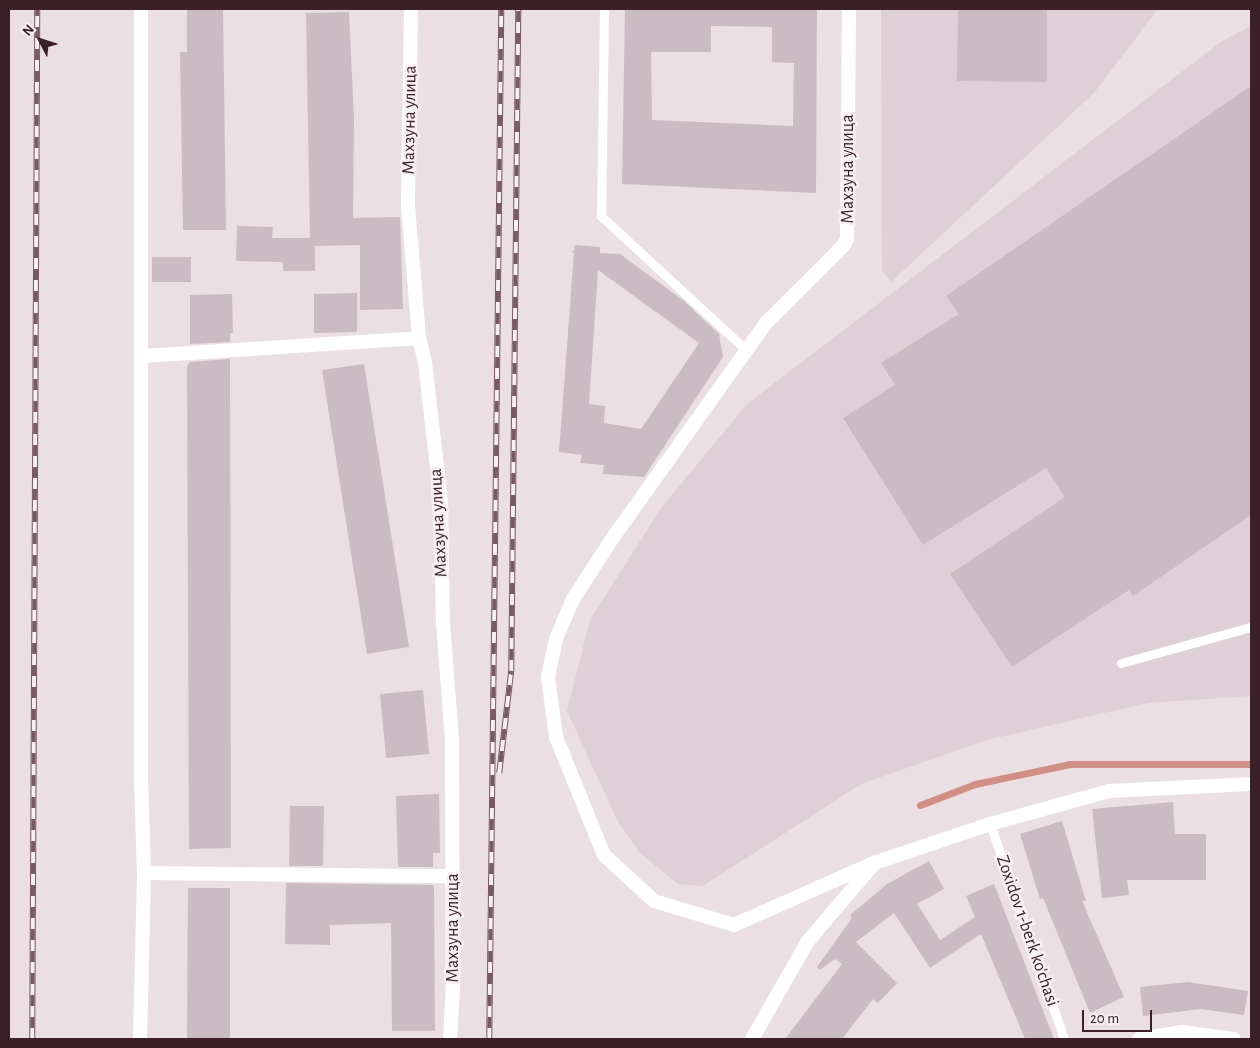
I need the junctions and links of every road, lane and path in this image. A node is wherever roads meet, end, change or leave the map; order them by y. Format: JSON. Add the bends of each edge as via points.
{"nodes":[{"id":1,"x":141,"y":9,"type":"edge"},
{"id":2,"x":411,"y":9,"type":"edge"},
{"id":3,"x":604,"y":9,"type":"edge"},
{"id":4,"x":849,"y":9,"type":"edge"},
{"id":5,"x":419,"y":338,"type":"junction"},
{"id":6,"x":746,"y":350,"type":"junction"},
{"id":7,"x":143,"y":356,"type":"junction"},
{"id":8,"x":1251,"y":626,"type":"edge"},
{"id":9,"x":1120,"y":663,"type":"dead end"},
{"id":10,"x":1251,"y":784,"type":"edge"},
{"id":11,"x":990,"y":824,"type":"junction"},
{"id":12,"x":874,"y":863,"type":"junction"},
{"id":13,"x":144,"y":873,"type":"junction"},
{"id":14,"x":453,"y":876,"type":"junction"},
{"id":15,"x":140,"y":1039,"type":"edge"},
{"id":16,"x":450,"y":1039,"type":"edge"},
{"id":17,"x":752,"y":1039,"type":"edge"},
{"id":18,"x":1064,"y":1039,"type":"edge"},
{"id":19,"x":1139,"y":1039,"type":"edge"},
{"id":20,"x":1234,"y":1039,"type":"edge"}],
"edges":[{"from":1,"to":7,"type":"street"},
{"from":2,"to":5,"type":"street","name":"Махзуна улица","via":[[408,206]]},
{"from":3,"to":6,"type":"lane","via":[[601,216]]},
{"from":4,"to":6,"type":"street","name":"Махзуна улица","via":[[847,239],[819,272],[772,315]]},
{"from":5,"to":7,"type":"street"},
{"from":5,"to":14,"type":"street","name":"Махзуна улица","via":[[441,502],[443,624],[452,740]]},
{"from":6,"to":12,"type":"street","name":"Махзуна улица","via":[[573,599],[556,639],[548,677],[556,737],[604,855],[654,901],[734,925]]},
{"from":7,"to":13,"type":"street","via":[[141,776]]},
{"from":8,"to":9,"type":"lane"},
{"from":10,"to":11,"type":"street","name":"Махзуна улица","via":[[1109,791]]},
{"from":11,"to":12,"type":"street","name":"Махзуна улица"},
{"from":11,"to":18,"type":"lane","name":"Zoxidov 1-berk ko'chasi"},
{"from":12,"to":17,"type":"street","via":[[808,941]]},
{"from":13,"to":14,"type":"street"},
{"from":13,"to":15,"type":"street"},
{"from":14,"to":16,"type":"street","name":"Махзуна улица"},
{"from":19,"to":20,"type":"street","via":[[1182,1032]]}]}
